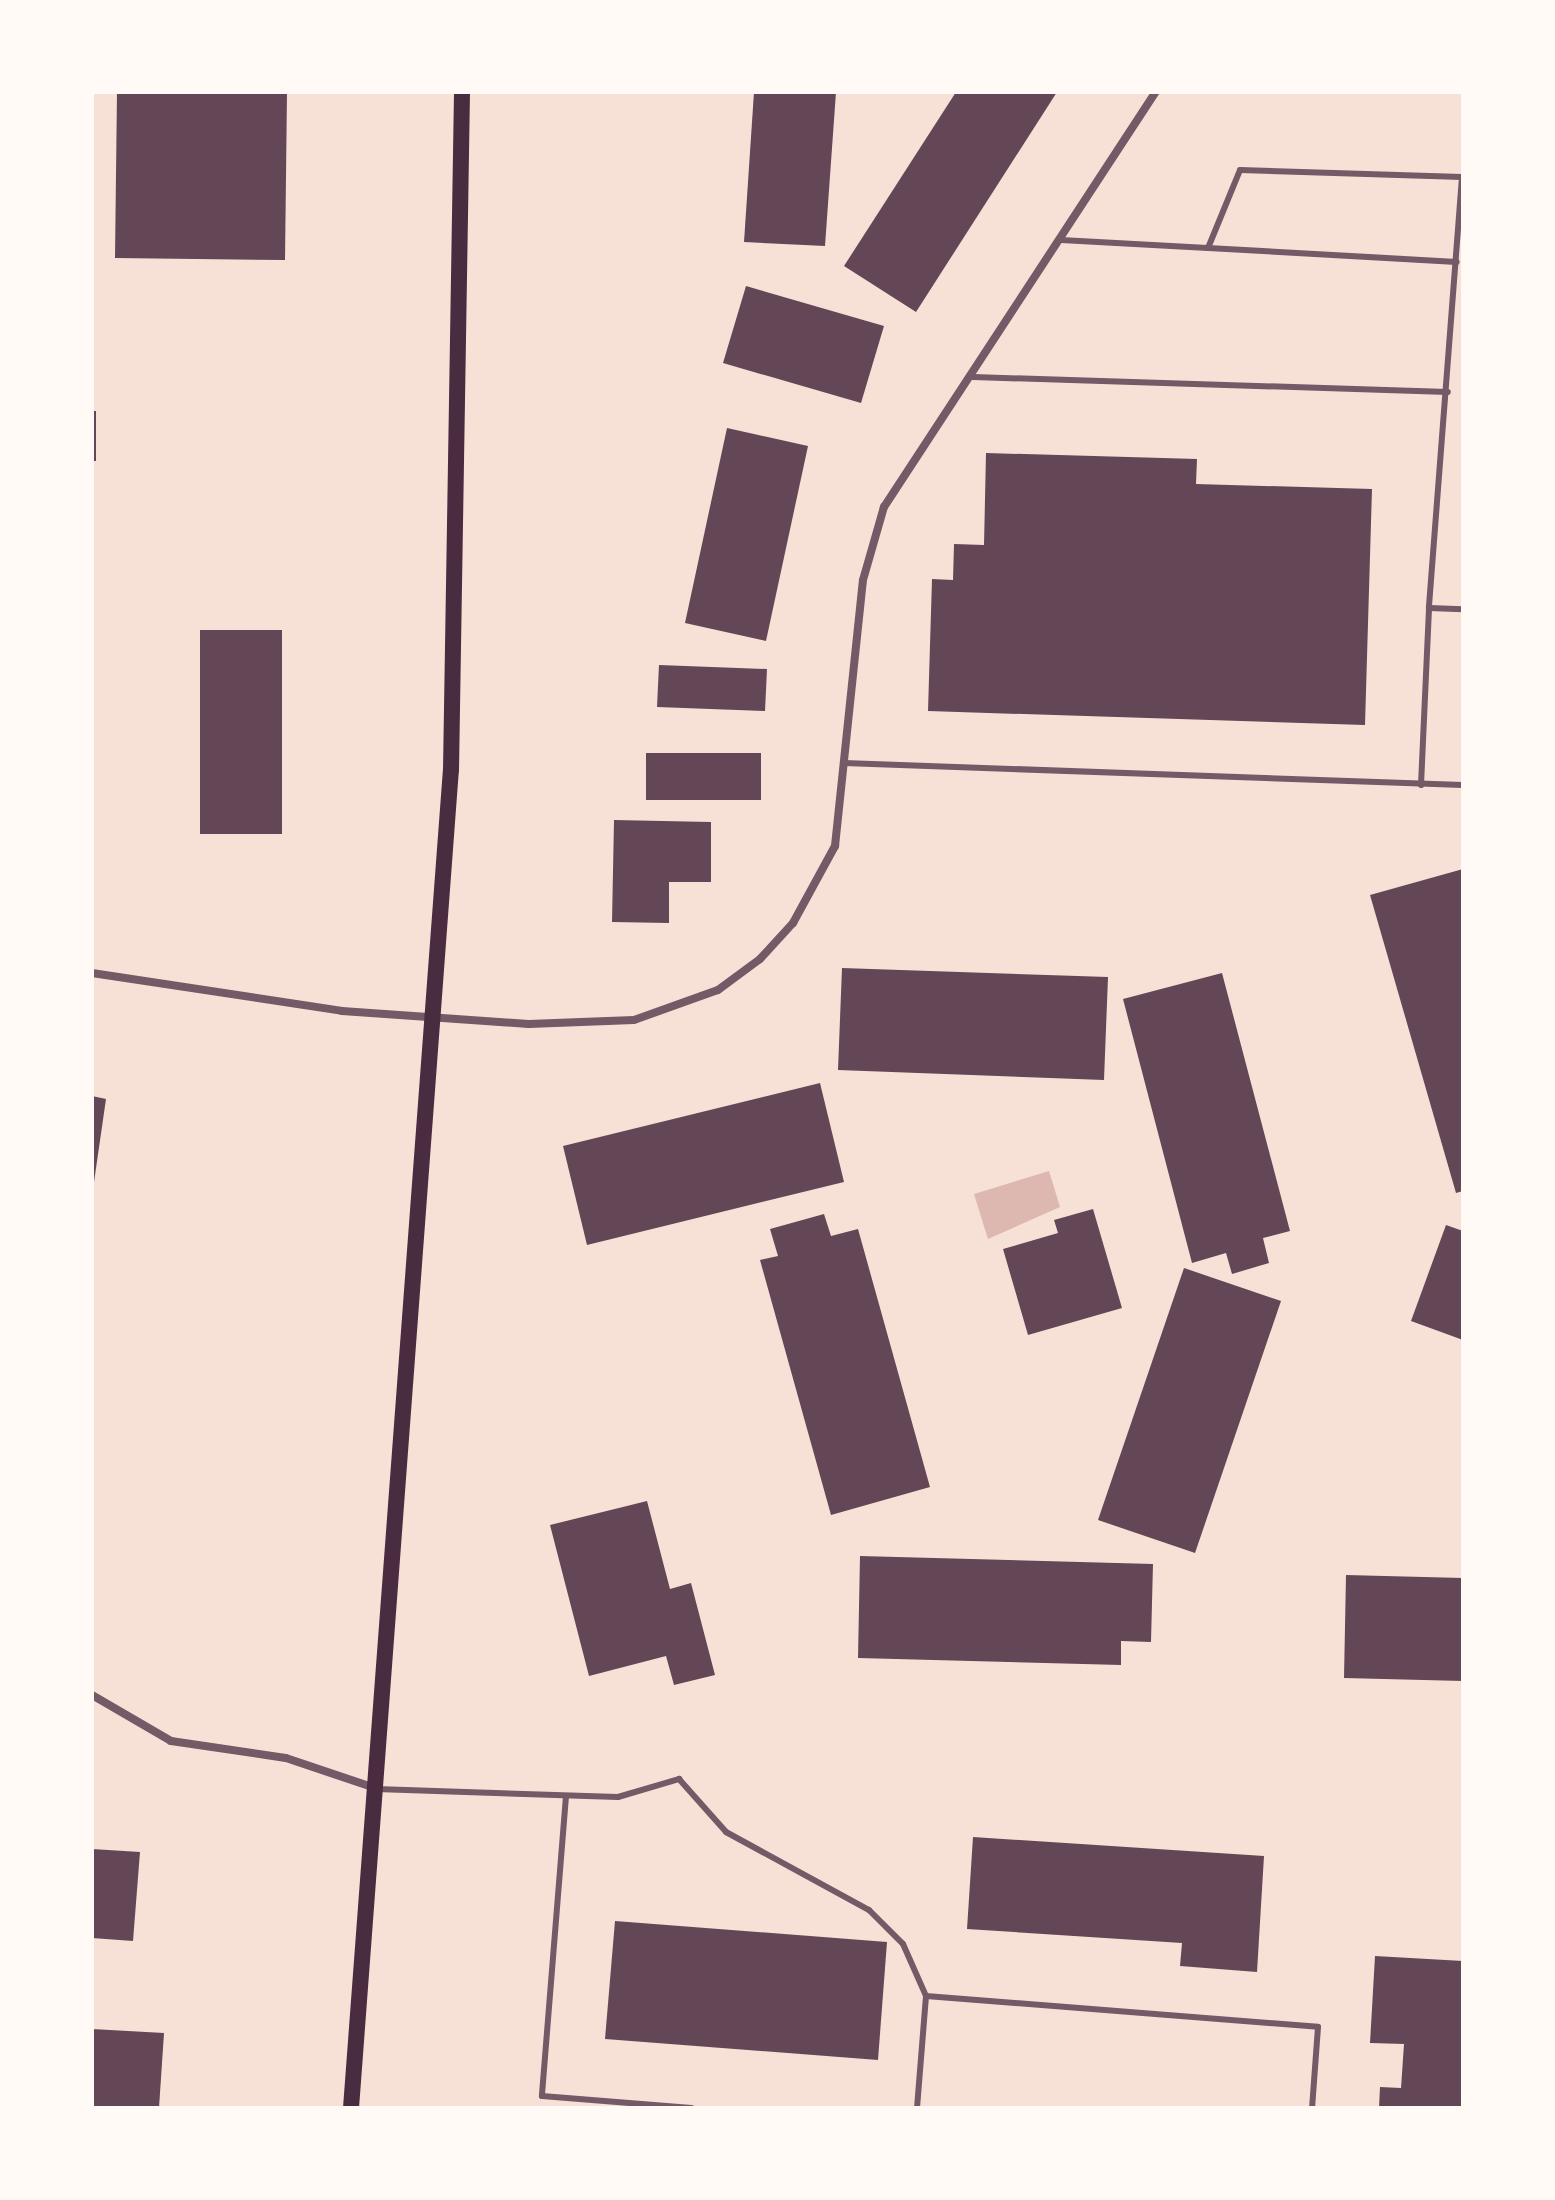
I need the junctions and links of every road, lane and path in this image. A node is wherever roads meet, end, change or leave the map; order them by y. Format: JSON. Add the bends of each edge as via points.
{"nodes":[{"id":1,"x":462,"y":92,"type":"edge"},
{"id":2,"x":1156,"y":92,"type":"edge"},
{"id":3,"x":1061,"y":240,"type":"junction"},
{"id":4,"x":1208,"y":248,"type":"junction"},
{"id":5,"x":1457,"y":262,"type":"junction"},
{"id":6,"x":973,"y":377,"type":"junction"},
{"id":7,"x":1448,"y":392,"type":"junction"},
{"id":8,"x":1429,"y":608,"type":"junction"},
{"id":9,"x":1463,"y":609,"type":"edge"},
{"id":10,"x":844,"y":763,"type":"junction"},
{"id":11,"x":1421,"y":785,"type":"junction"},
{"id":12,"x":1463,"y":785,"type":"edge"},
{"id":13,"x":92,"y":973,"type":"edge"},
{"id":14,"x":434,"y":1021,"type":"junction"},
{"id":15,"x":92,"y":1695,"type":"edge"},
{"id":16,"x":376,"y":1789,"type":"junction"},
{"id":17,"x":566,"y":1796,"type":"junction"},
{"id":18,"x":926,"y":1996,"type":"junction"},
{"id":19,"x":351,"y":2108,"type":"edge"},
{"id":20,"x":692,"y":2108,"type":"edge"},
{"id":21,"x":917,"y":2108,"type":"edge"},
{"id":22,"x":1312,"y":2108,"type":"edge"}],
"edges":[{"from":1,"to":14,"type":"main road","via":[[457,608]]},
{"from":2,"to":3,"type":"street"},
{"from":3,"to":4,"type":"lane"},
{"from":3,"to":6,"type":"street"},
{"from":4,"to":5,"type":"lane"},
{"from":4,"to":5,"type":"lane","via":[[1240,170],[1462,177]]},
{"from":5,"to":7,"type":"lane"},
{"from":6,"to":7,"type":"lane"},
{"from":6,"to":10,"type":"street","via":[[884,507],[863,580]]},
{"from":7,"to":8,"type":"lane"},
{"from":8,"to":9,"type":"lane"},
{"from":8,"to":11,"type":"lane"},
{"from":10,"to":11,"type":"lane"},
{"from":10,"to":14,"type":"street","via":[[835,846],[793,923],[718,990],[634,1020]]},
{"from":11,"to":12,"type":"lane"},
{"from":13,"to":14,"type":"street"},
{"from":14,"to":16,"type":"main road"},
{"from":15,"to":16,"type":"street","via":[[171,1741],[286,1758]]},
{"from":16,"to":17,"type":"lane"},
{"from":16,"to":19,"type":"main road"},
{"from":17,"to":18,"type":"lane","via":[[618,1797],[679,1779],[726,1832],[869,1910],[903,1944]]},
{"from":17,"to":20,"type":"lane","via":[[542,2096]]},
{"from":18,"to":21,"type":"lane"},
{"from":18,"to":22,"type":"lane","via":[[1318,2027]]}]}
